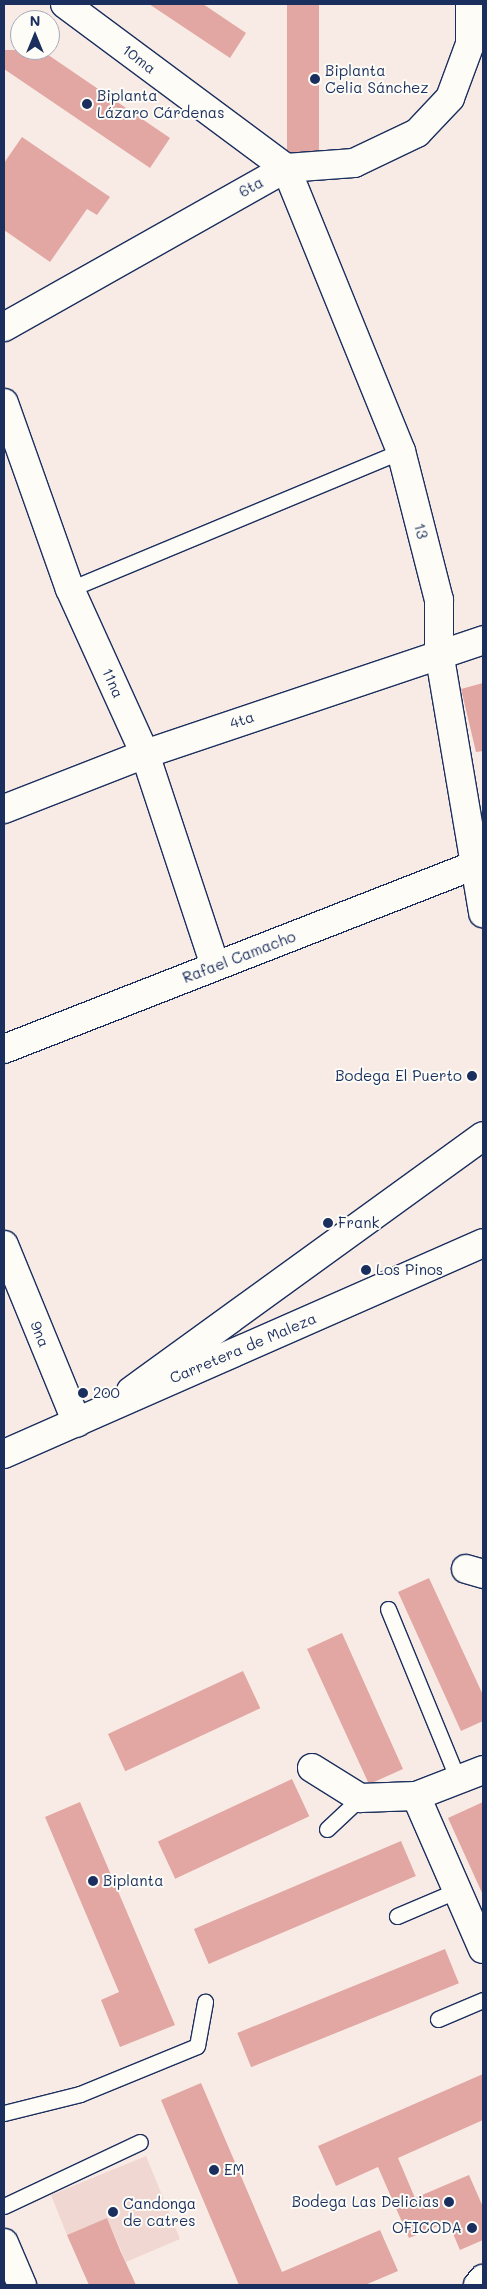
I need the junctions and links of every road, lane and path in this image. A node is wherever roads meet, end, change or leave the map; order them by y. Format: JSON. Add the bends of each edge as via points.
{"nodes":[{"id":1,"x":66,"y":4,"type":"edge"},
{"id":2,"x":470,"y":4,"type":"edge"},
{"id":3,"x":477,"y":47,"type":"edge"},
{"id":4,"x":286,"y":168,"type":"junction"},
{"id":5,"x":4,"y":327,"type":"edge"},
{"id":6,"x":4,"y":403,"type":"edge"},
{"id":7,"x":401,"y":451,"type":"junction"},
{"id":8,"x":70,"y":589,"type":"junction"},
{"id":9,"x":483,"y":640,"type":"edge"},
{"id":10,"x":439,"y":652,"type":"junction"},
{"id":11,"x":145,"y":754,"type":"junction"},
{"id":12,"x":4,"y":809,"type":"edge"},
{"id":13,"x":475,"y":865,"type":"junction"},
{"id":14,"x":483,"y":912,"type":"edge"},
{"id":15,"x":215,"y":966,"type":"junction"},
{"id":16,"x":4,"y":1048,"type":"edge"},
{"id":17,"x":483,"y":1136,"type":"edge"},
{"id":18,"x":483,"y":1243,"type":"edge"},
{"id":19,"x":4,"y":1245,"type":"edge"},
{"id":20,"x":112,"y":1405,"type":"junction"},
{"id":21,"x":77,"y":1423,"type":"junction"},
{"id":22,"x":4,"y":1454,"type":"edge"},
{"id":23,"x":388,"y":1609,"type":"dead end"},
{"id":24,"x":312,"y":1768,"type":"dead end"},
{"id":25,"x":483,"y":1770,"type":"edge"},
{"id":26,"x":458,"y":1780,"type":"junction"},
{"id":27,"x":416,"y":1796,"type":"junction"},
{"id":28,"x":360,"y":1798,"type":"junction"},
{"id":29,"x":327,"y":1829,"type":"dead end"},
{"id":30,"x":458,"y":1890,"type":"junction"},
{"id":31,"x":397,"y":1916,"type":"dead end"},
{"id":32,"x":483,"y":1949,"type":"edge"},
{"id":33,"x":483,"y":2000,"type":"edge"},
{"id":34,"x":205,"y":2002,"type":"dead end"},
{"id":35,"x":438,"y":2019,"type":"dead end"},
{"id":36,"x":4,"y":2113,"type":"edge"},
{"id":37,"x":140,"y":2142,"type":"dead end"},
{"id":38,"x":4,"y":2206,"type":"edge"},
{"id":39,"x":4,"y":2243,"type":"edge"},
{"id":40,"x":483,"y":2279,"type":"edge"},
{"id":41,"x":22,"y":2285,"type":"edge"},
{"id":42,"x":478,"y":2285,"type":"edge"}],
"edges":[{"from":1,"to":4,"type":"street","name":"10ma"},
{"from":2,"to":3,"type":"street"},
{"from":3,"to":4,"type":"street","name":"6ta","via":[[450,98],[417,133],[354,163]]},
{"from":4,"to":5,"type":"street","name":"6ta"},
{"from":4,"to":7,"type":"street","name":"13"},
{"from":6,"to":8,"type":"street","name":"11na"},
{"from":7,"to":8,"type":"lane"},
{"from":7,"to":10,"type":"street","name":"13","via":[[439,600]]},
{"from":8,"to":11,"type":"street","name":"11na"},
{"from":9,"to":10,"type":"street","name":"4ta"},
{"from":10,"to":11,"type":"street","name":"4ta"},
{"from":10,"to":13,"type":"street","name":"13"},
{"from":11,"to":12,"type":"street","name":"4ta"},
{"from":11,"to":15,"type":"street","name":"11na"},
{"from":13,"to":14,"type":"street","name":"13"},
{"from":13,"to":15,"type":"street","name":"Rafael Camacho"},
{"from":15,"to":16,"type":"street","name":"Rafael Camacho"},
{"from":17,"to":20,"type":"street"},
{"from":18,"to":20,"type":"street","name":"Carretera de Maleza"},
{"from":19,"to":21,"type":"street","name":"9na"},
{"from":20,"to":21,"type":"street","name":"Carretera de Maleza"},
{"from":21,"to":22,"type":"street","name":"Carretera de Maleza"},
{"from":23,"to":26,"type":"lane"},
{"from":24,"to":28,"type":"street"},
{"from":25,"to":26,"type":"street"},
{"from":26,"to":27,"type":"street"},
{"from":27,"to":28,"type":"street"},
{"from":27,"to":30,"type":"street"},
{"from":28,"to":29,"type":"lane"},
{"from":30,"to":31,"type":"lane"},
{"from":30,"to":32,"type":"street"},
{"from":33,"to":35,"type":"lane"},
{"from":34,"to":36,"type":"lane","via":[[197,2046],[80,2094]]},
{"from":37,"to":38,"type":"lane"},
{"from":39,"to":41,"type":"street"},
{"from":40,"to":42,"type":"street"}]}
